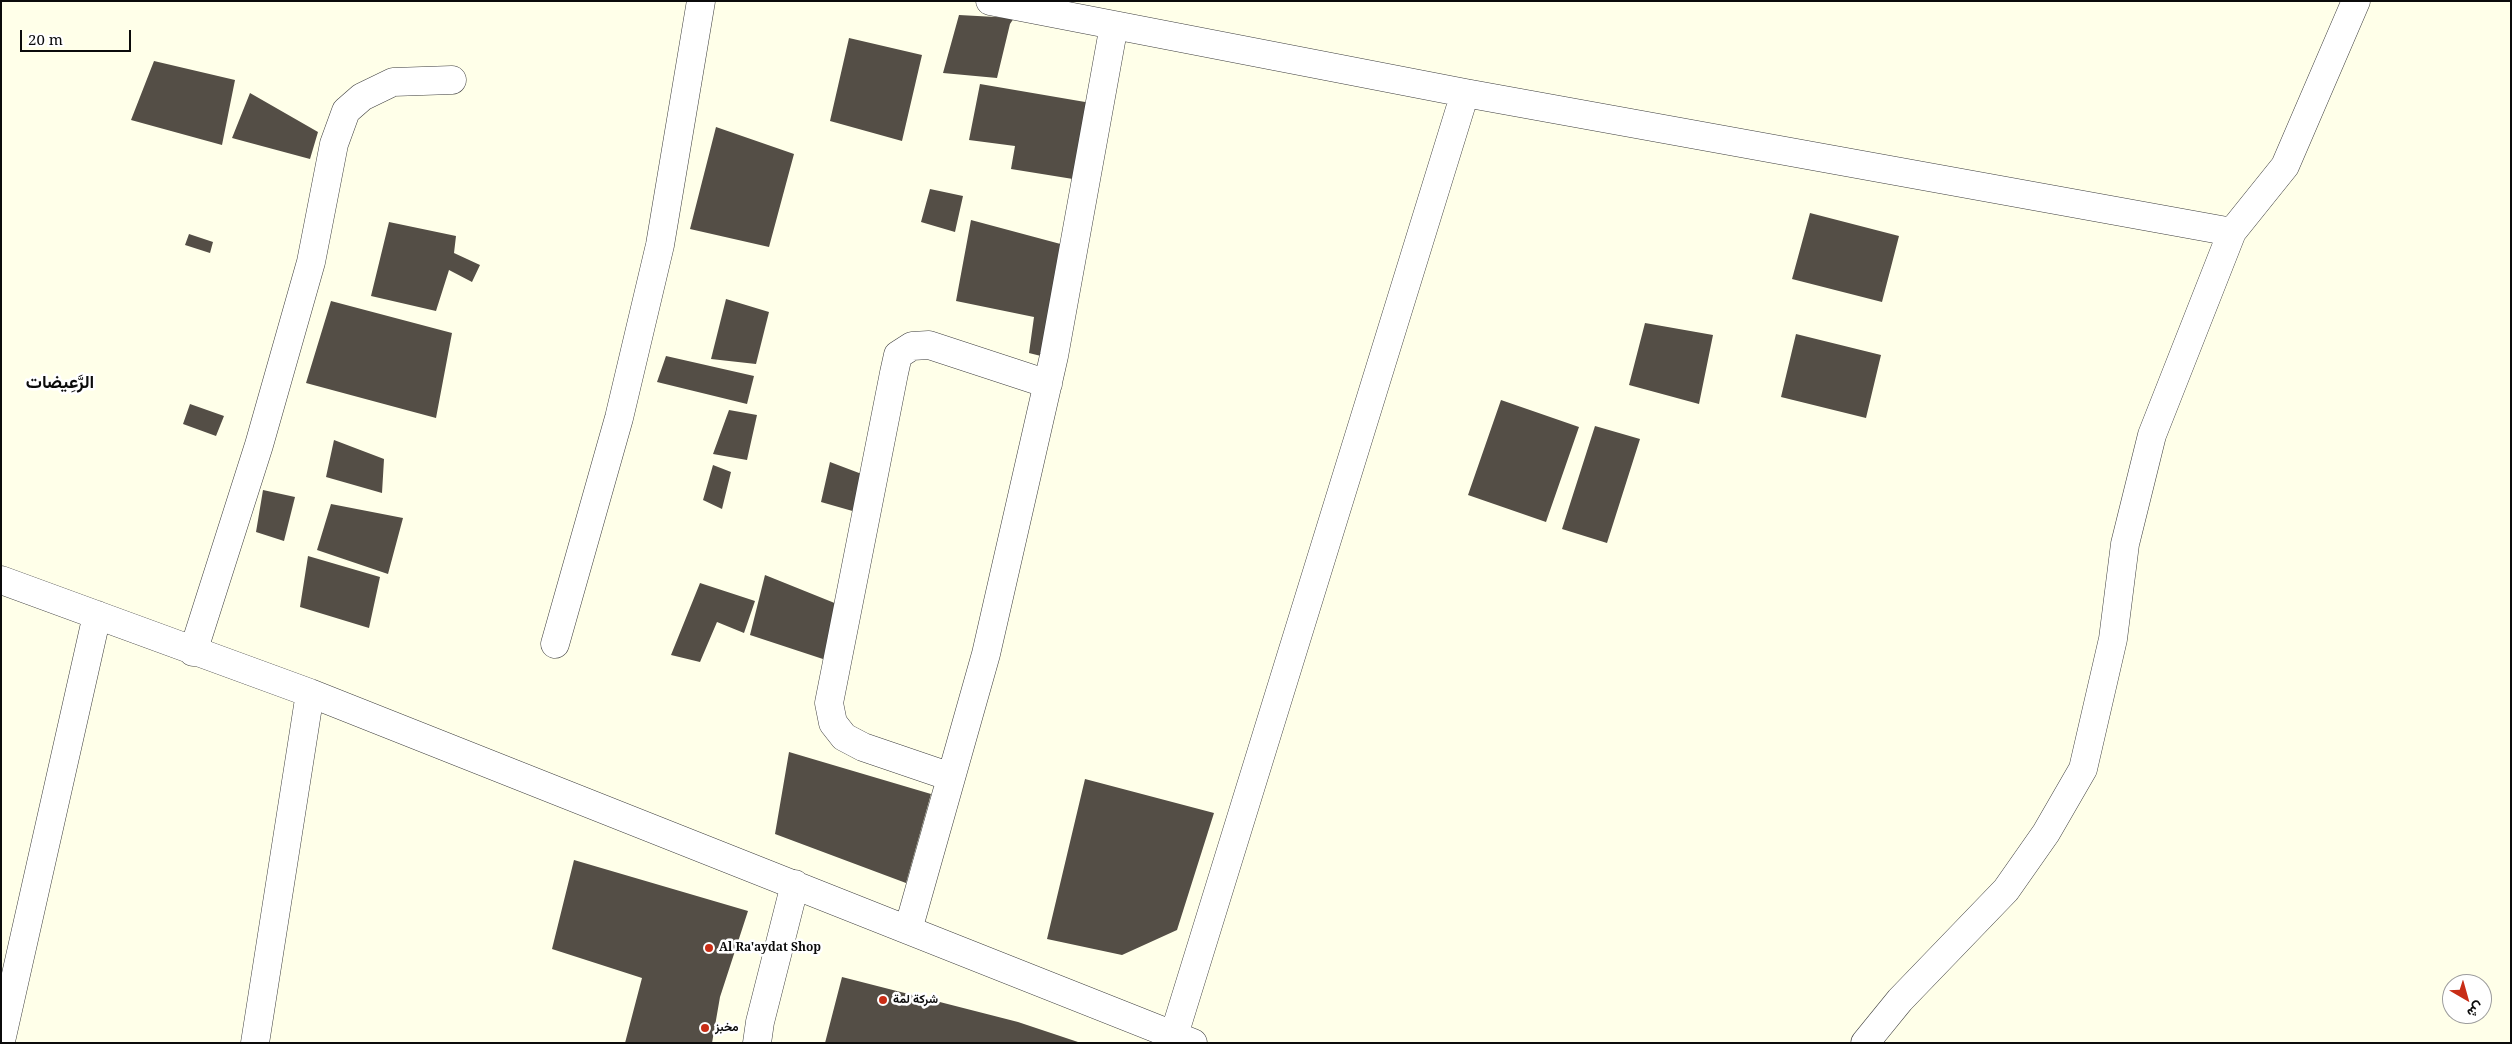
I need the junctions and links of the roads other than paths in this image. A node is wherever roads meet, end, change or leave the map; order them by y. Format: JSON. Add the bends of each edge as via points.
{"nodes":[{"id":1,"x":701,"y":1,"type":"edge"},
{"id":2,"x":990,"y":1,"type":"edge"},
{"id":3,"x":2356,"y":1,"type":"edge"},
{"id":4,"x":1114,"y":25,"type":"junction"},
{"id":5,"x":452,"y":80,"type":"dead end"},
{"id":6,"x":1464,"y":93,"type":"junction"},
{"id":7,"x":2232,"y":232,"type":"junction"},
{"id":8,"x":1048,"y":384,"type":"junction"},
{"id":9,"x":1,"y":580,"type":"edge"},
{"id":10,"x":96,"y":616,"type":"junction"},
{"id":11,"x":556,"y":644,"type":"dead end"},
{"id":12,"x":193,"y":652,"type":"junction"},
{"id":13,"x":310,"y":693,"type":"junction"},
{"id":14,"x":951,"y":778,"type":"junction"},
{"id":15,"x":795,"y":884,"type":"junction"},
{"id":16,"x":908,"y":930,"type":"junction"},
{"id":17,"x":1183,"y":1039,"type":"edge"},
{"id":18,"x":1,"y":1041,"type":"edge"},
{"id":19,"x":255,"y":1043,"type":"edge"},
{"id":20,"x":757,"y":1043,"type":"edge"},
{"id":21,"x":1866,"y":1043,"type":"edge"}],
"edges":[{"from":1,"to":11,"type":"street","via":[[660,245],[619,418]]},
{"from":2,"to":4,"type":"street"},
{"from":3,"to":7,"type":"street","via":[[2285,166]]},
{"from":4,"to":6,"type":"street"},
{"from":4,"to":8,"type":"street"},
{"from":5,"to":12,"type":"street","via":[[393,82],[362,97],[346,111],[334,144],[311,262],[259,444]]},
{"from":6,"to":7,"type":"street"},
{"from":6,"to":17,"type":"street"},
{"from":7,"to":21,"type":"street","via":[[2152,435],[2125,544],[2113,639],[2083,769],[2046,833],[2006,890],[1900,1000]]},
{"from":8,"to":14,"type":"street","via":[[986,654]]},
{"from":8,"to":14,"type":"street","via":[[929,345],[912,346],[898,355],[829,703],[833,723],[844,737],[863,747]]},
{"from":9,"to":10,"type":"street"},
{"from":10,"to":12,"type":"street"},
{"from":10,"to":18,"type":"street"},
{"from":12,"to":13,"type":"street"},
{"from":13,"to":15,"type":"street"},
{"from":13,"to":19,"type":"street"},
{"from":14,"to":16,"type":"street"},
{"from":15,"to":16,"type":"street"},
{"from":15,"to":20,"type":"street"},
{"from":16,"to":17,"type":"street"}]}
